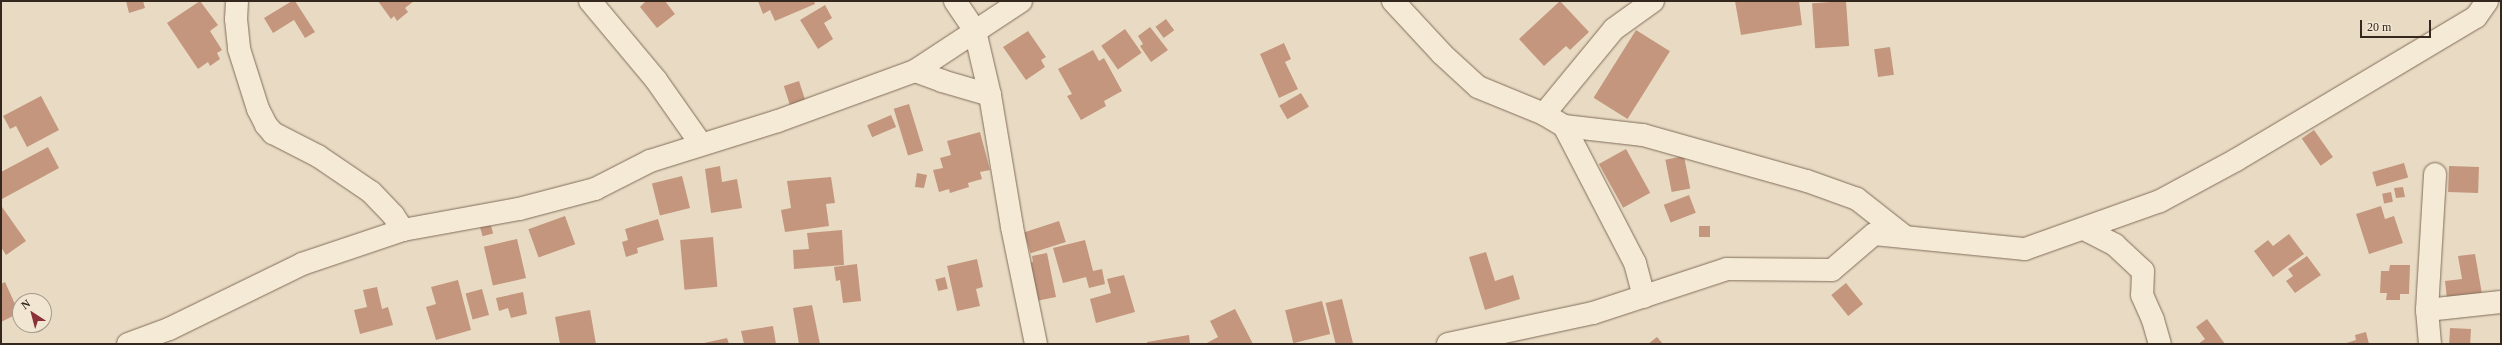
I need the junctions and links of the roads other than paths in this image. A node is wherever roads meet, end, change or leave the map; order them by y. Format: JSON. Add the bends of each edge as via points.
{"nodes":[{"id":1,"x":237,"y":1,"type":"edge"},
{"id":2,"x":590,"y":1,"type":"edge"},
{"id":3,"x":955,"y":1,"type":"edge"},
{"id":4,"x":1021,"y":1,"type":"edge"},
{"id":5,"x":1393,"y":1,"type":"edge"},
{"id":6,"x":1653,"y":1,"type":"edge"},
{"id":7,"x":2487,"y":1,"type":"edge"},
{"id":8,"x":975,"y":31,"type":"junction"},
{"id":9,"x":915,"y":71,"type":"junction"},
{"id":10,"x":990,"y":95,"type":"junction"},
{"id":11,"x":1544,"y":114,"type":"junction"},
{"id":12,"x":1564,"y":126,"type":"junction"},
{"id":13,"x":701,"y":144,"type":"junction"},
{"id":14,"x":2435,"y":174,"type":"dead end"},
{"id":15,"x":2084,"y":229,"type":"junction"},
{"id":16,"x":403,"y":230,"type":"junction"},
{"id":17,"x":1904,"y":236,"type":"junction"},
{"id":18,"x":1644,"y":297,"type":"junction"},
{"id":19,"x":2501,"y":302,"type":"edge"},
{"id":20,"x":2426,"y":310,"type":"junction"},
{"id":21,"x":128,"y":344,"type":"edge"},
{"id":22,"x":1036,"y":344,"type":"edge"},
{"id":23,"x":1448,"y":344,"type":"edge"},
{"id":24,"x":2160,"y":344,"type":"edge"},
{"id":25,"x":2430,"y":344,"type":"edge"}],
"edges":[{"from":1,"to":16,"type":"street","via":[[239,49],[258,109],[266,125],[273,133],[318,156],[371,192],[393,214]]},
{"from":2,"to":13,"type":"street","via":[[656,80]]},
{"from":3,"to":8,"type":"street"},
{"from":4,"to":8,"type":"street"},
{"from":5,"to":11,"type":"street","via":[[1442,54],[1478,87]]},
{"from":6,"to":11,"type":"street","via":[[1614,29]]},
{"from":7,"to":15,"type":"street","via":[[2476,18],[2236,160],[2160,201]]},
{"from":8,"to":9,"type":"street"},
{"from":8,"to":10,"type":"street"},
{"from":9,"to":10,"type":"street"},
{"from":9,"to":13,"type":"street","via":[[778,120]]},
{"from":10,"to":22,"type":"street","via":[[1012,227]]},
{"from":11,"to":12,"type":"street"},
{"from":12,"to":17,"type":"street","via":[[1643,135],[1807,181],[1857,199]]},
{"from":12,"to":18,"type":"street","via":[[1636,263]]},
{"from":13,"to":16,"type":"street","via":[[650,161],[595,189],[519,209]]},
{"from":14,"to":20,"type":"street"},
{"from":15,"to":17,"type":"street","via":[[2025,249]]},
{"from":15,"to":24,"type":"street","via":[[2115,245],[2143,271],[2142,295],[2154,320]]},
{"from":16,"to":21,"type":"street","via":[[302,264],[170,329]]},
{"from":17,"to":18,"type":"street","via":[[1874,234],[1832,270],[1727,269]]},
{"from":18,"to":23,"type":"street","via":[[1593,313]]},
{"from":19,"to":20,"type":"street"},
{"from":20,"to":25,"type":"street"}]}
